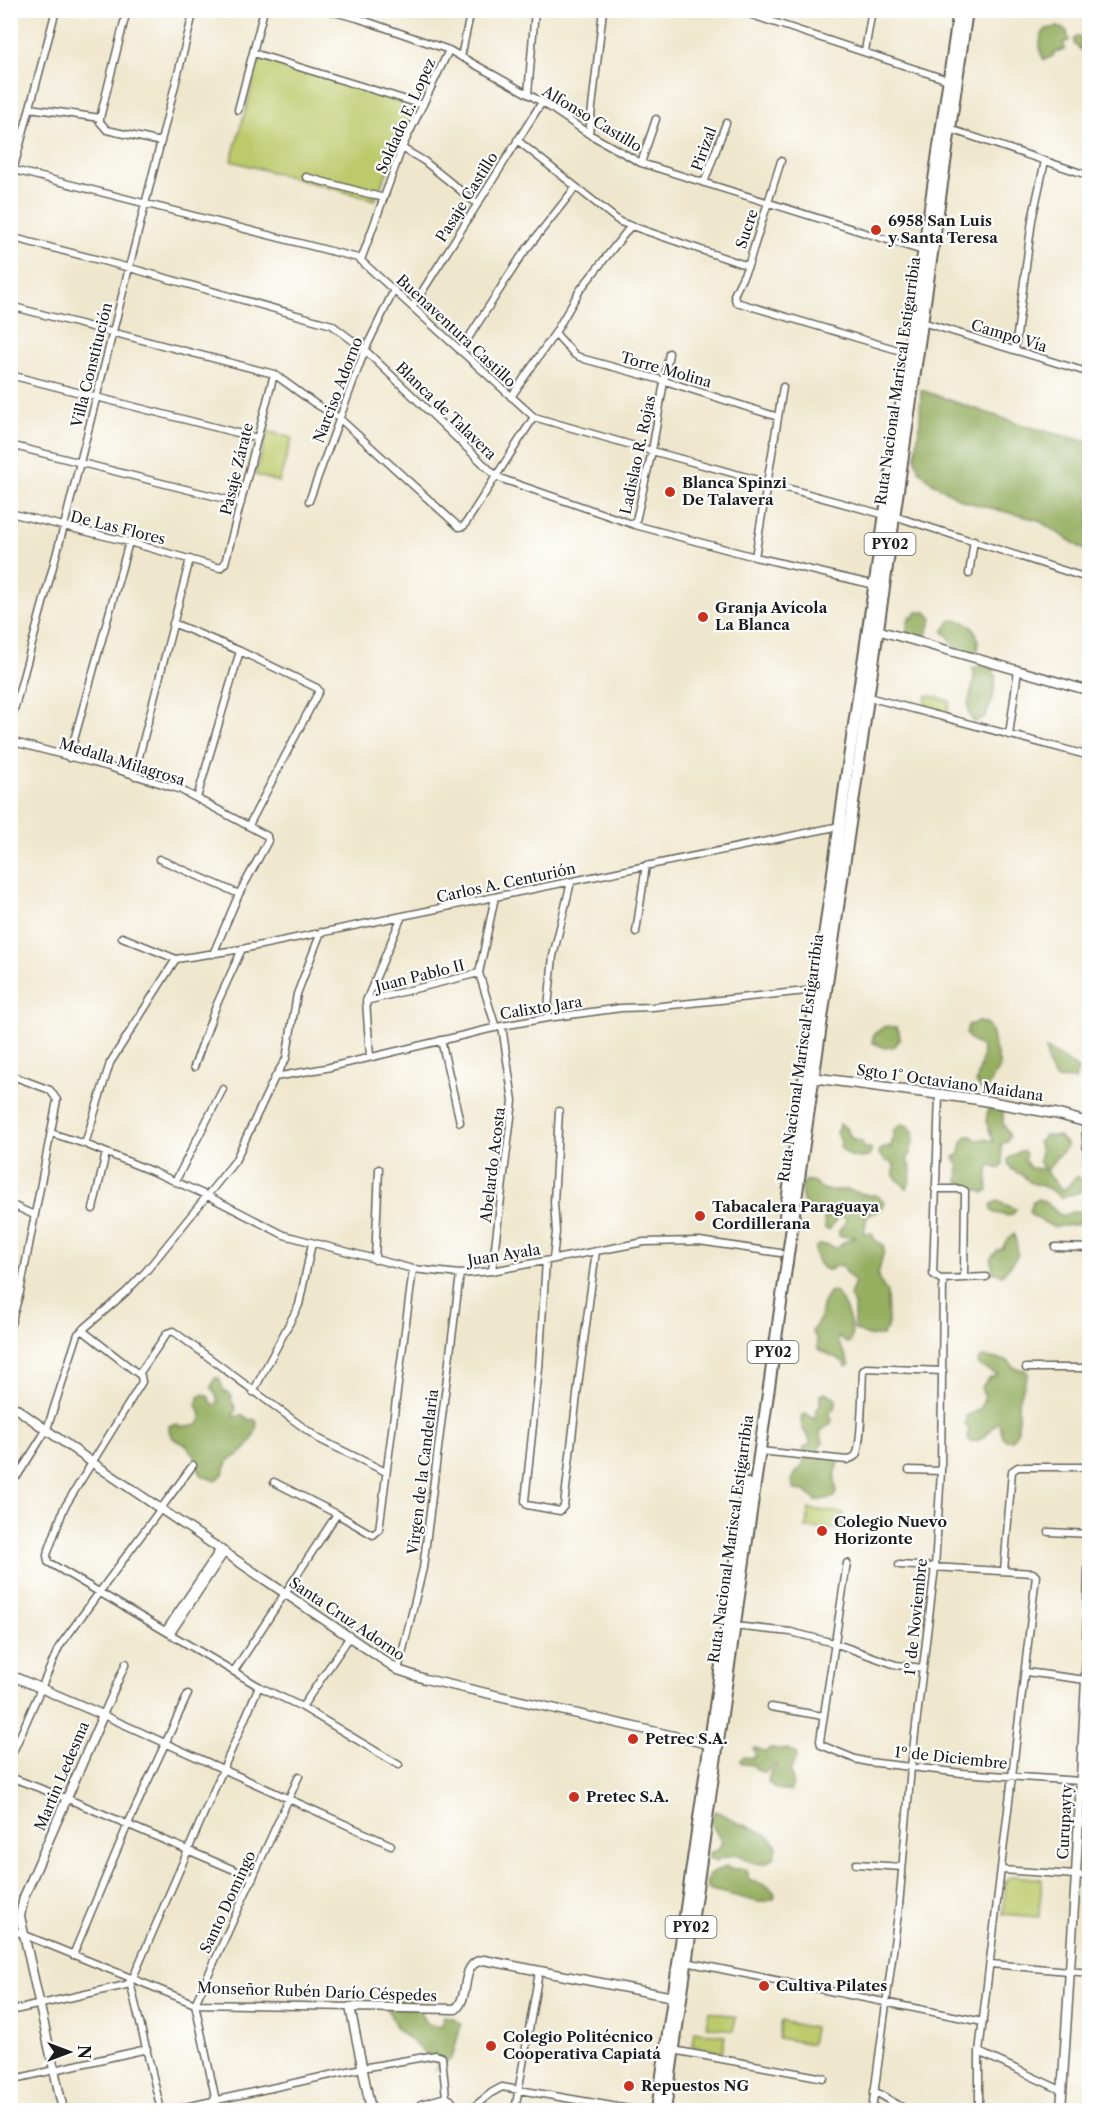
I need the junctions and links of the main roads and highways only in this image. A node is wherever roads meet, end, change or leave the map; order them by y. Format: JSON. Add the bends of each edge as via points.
{"nodes":[{"id":1,"x":959,"y":10,"type":"edge"},
{"id":2,"x":968,"y":10,"type":"edge"},
{"id":3,"x":890,"y":515,"type":"junction"},
{"id":4,"x":809,"y":1077,"type":"junction"},
{"id":5,"x":1088,"y":1122,"type":"edge"},
{"id":6,"x":713,"y":1745,"type":"junction"},
{"id":7,"x":657,"y":2110,"type":"edge"},
{"id":8,"x":665,"y":2110,"type":"edge"}],
"edges":[{"from":1,"to":3,"type":"highway","name":"Ruta Nacional Mariscal Estigarribia","number":"PY02","via":[[908,353]]},
{"from":2,"to":3,"type":"highway","name":"Ruta Nacional Mariscal Estigarribia","number":"PY02"},
{"from":3,"to":4,"type":"highway","name":"Ruta Nacional Mariscal Estigarribia","number":"PY02","via":[[878,630]]},
{"from":3,"to":4,"type":"highway","name":"Ruta Nacional Mariscal Estigarribia","number":"PY02","via":[[875,585],[816,990]]},
{"from":4,"to":5,"type":"main road","name":"Sgto 1° Octaviano Maidana","via":[[1016,1106]]},
{"from":4,"to":6,"type":"highway","name":"Ruta Nacional Mariscal Estigarribia","number":"PY02","via":[[780,1253]]},
{"from":4,"to":6,"type":"highway","name":"Ruta Nacional Mariscal Estigarribia","number":"PY02","via":[[734,1626]]},
{"from":6,"to":7,"type":"highway","name":"Ruta Nacional Mariscal Estigarribia","number":"PY02"},
{"from":6,"to":8,"type":"highway","name":"Ruta Nacional Mariscal Estigarribia","number":"PY02"}]}
